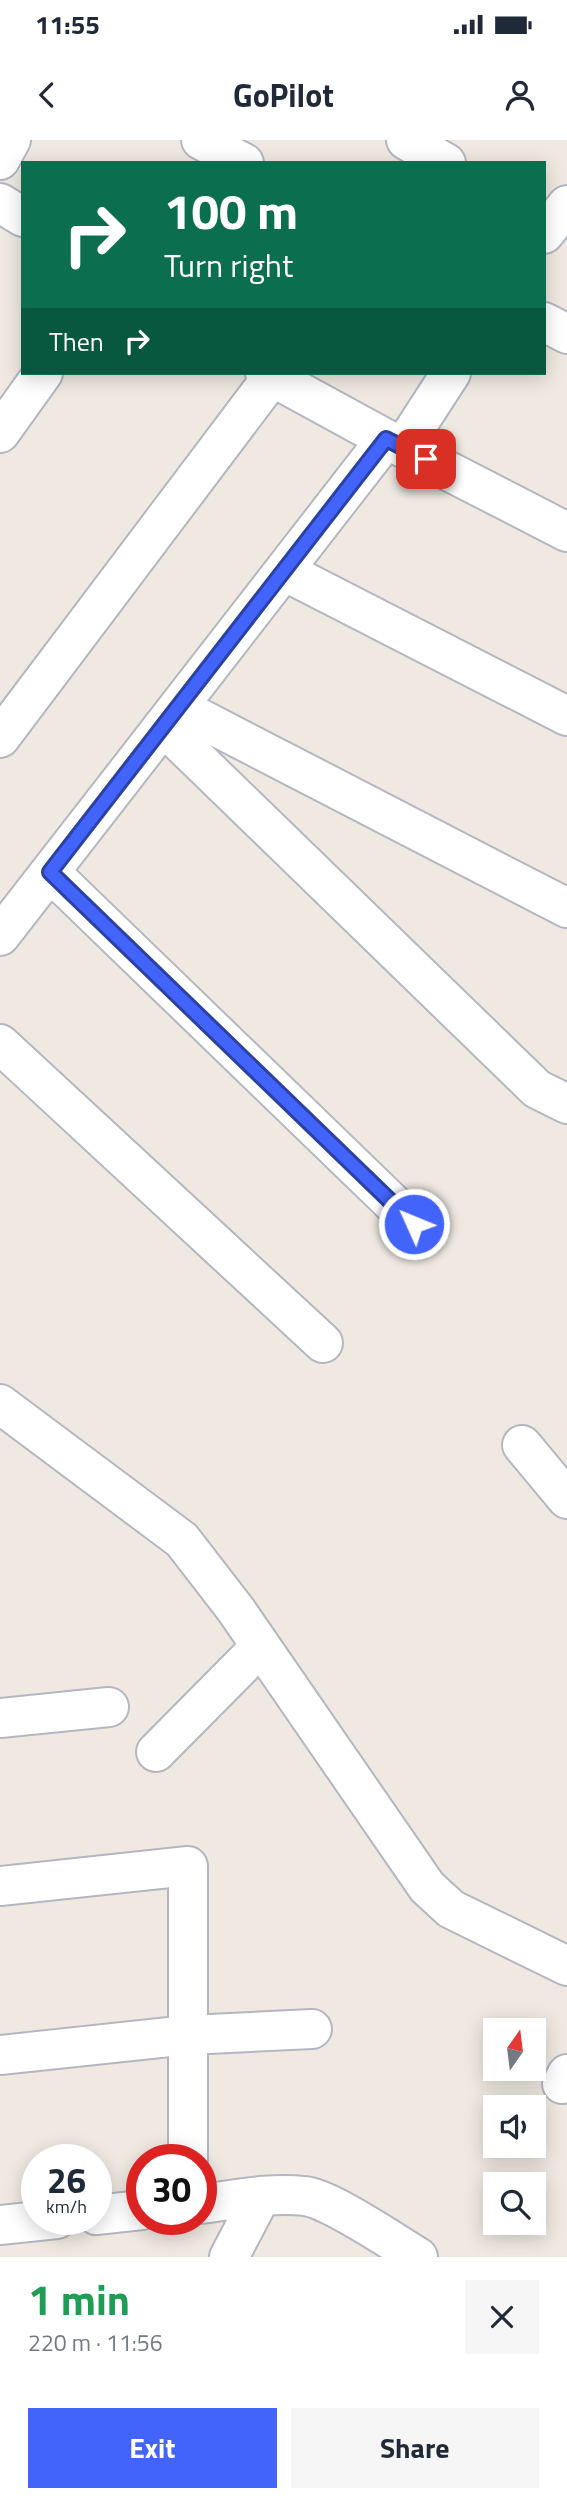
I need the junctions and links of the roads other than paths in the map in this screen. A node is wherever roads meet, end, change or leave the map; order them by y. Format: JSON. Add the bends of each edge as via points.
{"nodes":[{"id":1,"x":11,"y":140,"type":"edge"},
{"id":2,"x":201,"y":140,"type":"edge"},
{"id":3,"x":406,"y":140,"type":"edge"},
{"id":4,"x":0,"y":160,"type":"edge"},
{"id":5,"x":240,"y":161,"type":"edge"},
{"id":6,"x":443,"y":161,"type":"edge"},
{"id":7,"x":0,"y":203,"type":"edge"},
{"id":8,"x":21,"y":216,"type":"edge"},
{"id":9,"x":546,"y":323,"type":"edge"},
{"id":10,"x":567,"y":334,"type":"edge"},
{"id":11,"x":42,"y":375,"type":"edge"},
{"id":12,"x":268,"y":375,"type":"edge"},
{"id":13,"x":449,"y":375,"type":"edge"},
{"id":14,"x":0,"y":433,"type":"edge"},
{"id":15,"x":394,"y":443,"type":"junction"},
{"id":16,"x":567,"y":532,"type":"edge"},
{"id":17,"x":284,"y":571,"type":"junction"},
{"id":18,"x":170,"y":716,"type":"junction"},
{"id":19,"x":567,"y":716,"type":"edge"},
{"id":20,"x":0,"y":738,"type":"edge"},
{"id":21,"x":50,"y":872,"type":"junction"},
{"id":22,"x":567,"y":908,"type":"edge"},
{"id":23,"x":0,"y":936,"type":"edge"},
{"id":24,"x":0,"y":1044,"type":"edge"},
{"id":25,"x":567,"y":1104,"type":"edge"},
{"id":26,"x":414,"y":1224,"type":"dead end"},
{"id":27,"x":323,"y":1343,"type":"dead end"},
{"id":28,"x":0,"y":1404,"type":"edge"},
{"id":29,"x":522,"y":1445,"type":"dead end"},
{"id":30,"x":567,"y":1499,"type":"edge"},
{"id":31,"x":261,"y":1646,"type":"junction"},
{"id":32,"x":110,"y":1707,"type":"dead end"},
{"id":33,"x":0,"y":1718,"type":"edge"},
{"id":34,"x":156,"y":1752,"type":"dead end"},
{"id":35,"x":0,"y":1886,"type":"edge"},
{"id":36,"x":567,"y":1966,"type":"edge"},
{"id":37,"x":312,"y":2029,"type":"dead end"},
{"id":38,"x":188,"y":2035,"type":"junction"},
{"id":39,"x":0,"y":2055,"type":"edge"},
{"id":40,"x":188,"y":2144,"type":"edge"},
{"id":41,"x":260,"y":2197,"type":"junction"},
{"id":42,"x":217,"y":2202,"type":"edge"},
{"id":43,"x":21,"y":2223,"type":"edge"},
{"id":44,"x":0,"y":2225,"type":"edge"},
{"id":45,"x":229,"y":2257,"type":"edge"},
{"id":46,"x":418,"y":2257,"type":"edge"}],
"edges":[{"from":1,"to":4,"type":"street"},
{"from":2,"to":5,"type":"street"},
{"from":3,"to":6,"type":"street"},
{"from":7,"to":8,"type":"street"},
{"from":9,"to":10,"type":"street"},
{"from":11,"to":14,"type":"street"},
{"from":12,"to":15,"type":"street"},
{"from":12,"to":20,"type":"street"},
{"from":13,"to":15,"type":"street"},
{"from":15,"to":16,"type":"street"},
{"from":15,"to":17,"type":"street"},
{"from":17,"to":18,"type":"street"},
{"from":17,"to":19,"type":"street"},
{"from":18,"to":21,"type":"street"},
{"from":18,"to":22,"type":"street"},
{"from":18,"to":25,"type":"street","via":[[537,1089]]},
{"from":21,"to":23,"type":"street"},
{"from":21,"to":26,"type":"street"},
{"from":24,"to":27,"type":"street"},
{"from":28,"to":31,"type":"street","via":[[182,1540]]},
{"from":29,"to":30,"type":"street"},
{"from":31,"to":34,"type":"street"},
{"from":31,"to":36,"type":"street","via":[[427,1887],[451,1909]]},
{"from":32,"to":33,"type":"street"},
{"from":35,"to":38,"type":"street","via":[[188,1866]]},
{"from":37,"to":38,"type":"street"},
{"from":38,"to":39,"type":"street"},
{"from":38,"to":40,"type":"street"},
{"from":41,"to":42,"type":"street"},
{"from":41,"to":45,"type":"street"},
{"from":41,"to":46,"type":"street","via":[[307,2196]]},
{"from":43,"to":44,"type":"street"}]}
